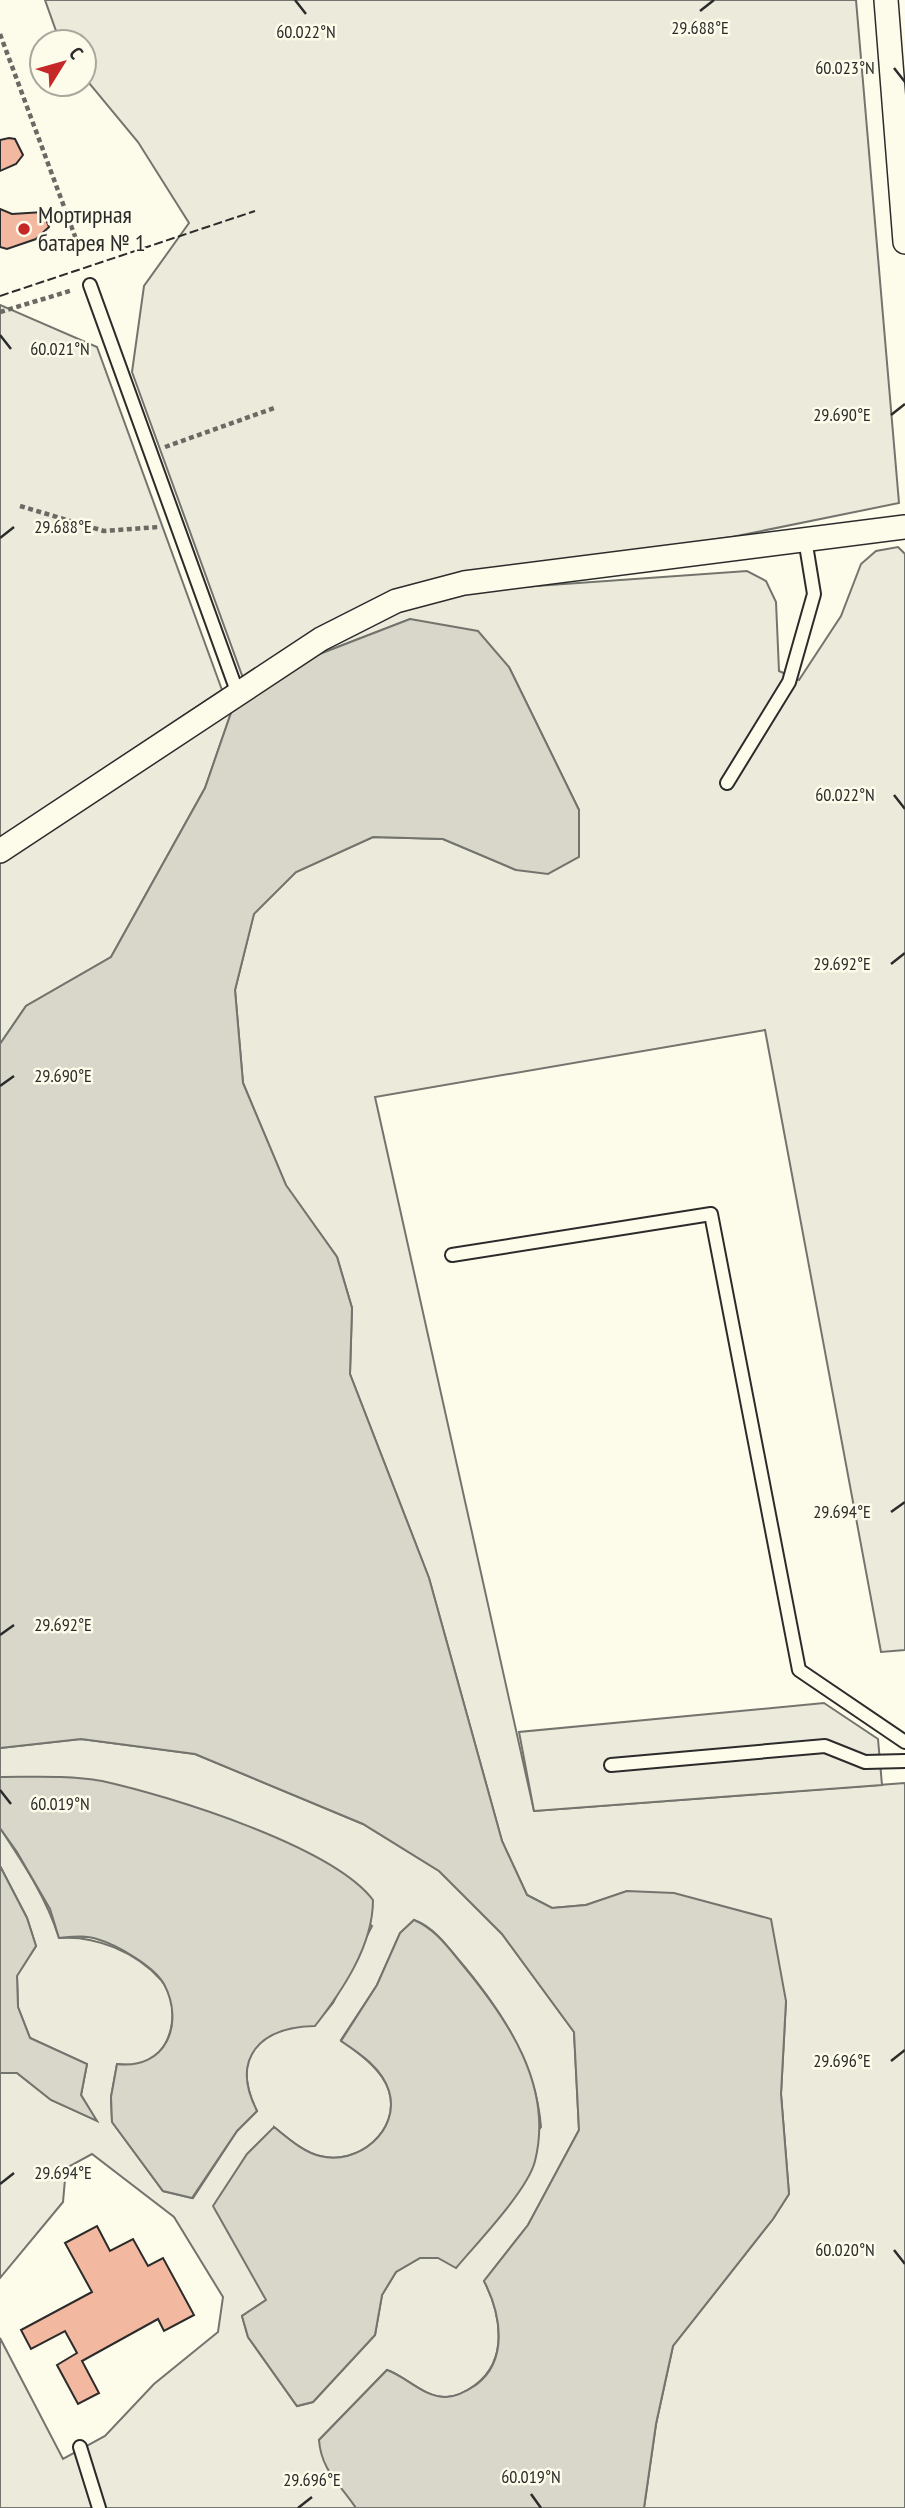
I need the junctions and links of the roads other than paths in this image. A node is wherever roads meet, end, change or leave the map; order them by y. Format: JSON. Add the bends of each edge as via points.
{"nodes":[{"id":1,"x":886,"y":0,"type":"edge"},
{"id":2,"x":905,"y":242,"type":"edge"},
{"id":3,"x":90,"y":285,"type":"road end"},
{"id":4,"x":905,"y":527,"type":"edge"},
{"id":5,"x":805,"y":539,"type":"junction"},
{"id":6,"x":238,"y":694,"type":"junction"},
{"id":7,"x":727,"y":783,"type":"dead end"},
{"id":8,"x":0,"y":851,"type":"edge"},
{"id":9,"x":452,"y":1255,"type":"dead end"},
{"id":10,"x":905,"y":1742,"type":"edge"},
{"id":11,"x":905,"y":1760,"type":"edge"},
{"id":12,"x":611,"y":1765,"type":"dead end"},
{"id":13,"x":80,"y":2447,"type":"dead end"},
{"id":14,"x":99,"y":2508,"type":"edge"}],
"edges":[{"from":1,"to":2,"type":"street"},
{"from":3,"to":6,"type":"lane"},
{"from":4,"to":5,"type":"street"},
{"from":5,"to":6,"type":"street","via":[[464,583],[396,601],[321,639]]},
{"from":5,"to":7,"type":"lane","via":[[814,594],[789,682]]},
{"from":6,"to":8,"type":"street"},
{"from":9,"to":10,"type":"lane","via":[[711,1214],[799,1670]]},
{"from":11,"to":12,"type":"lane","via":[[865,1762],[825,1746]]},
{"from":13,"to":14,"type":"lane"}]}
